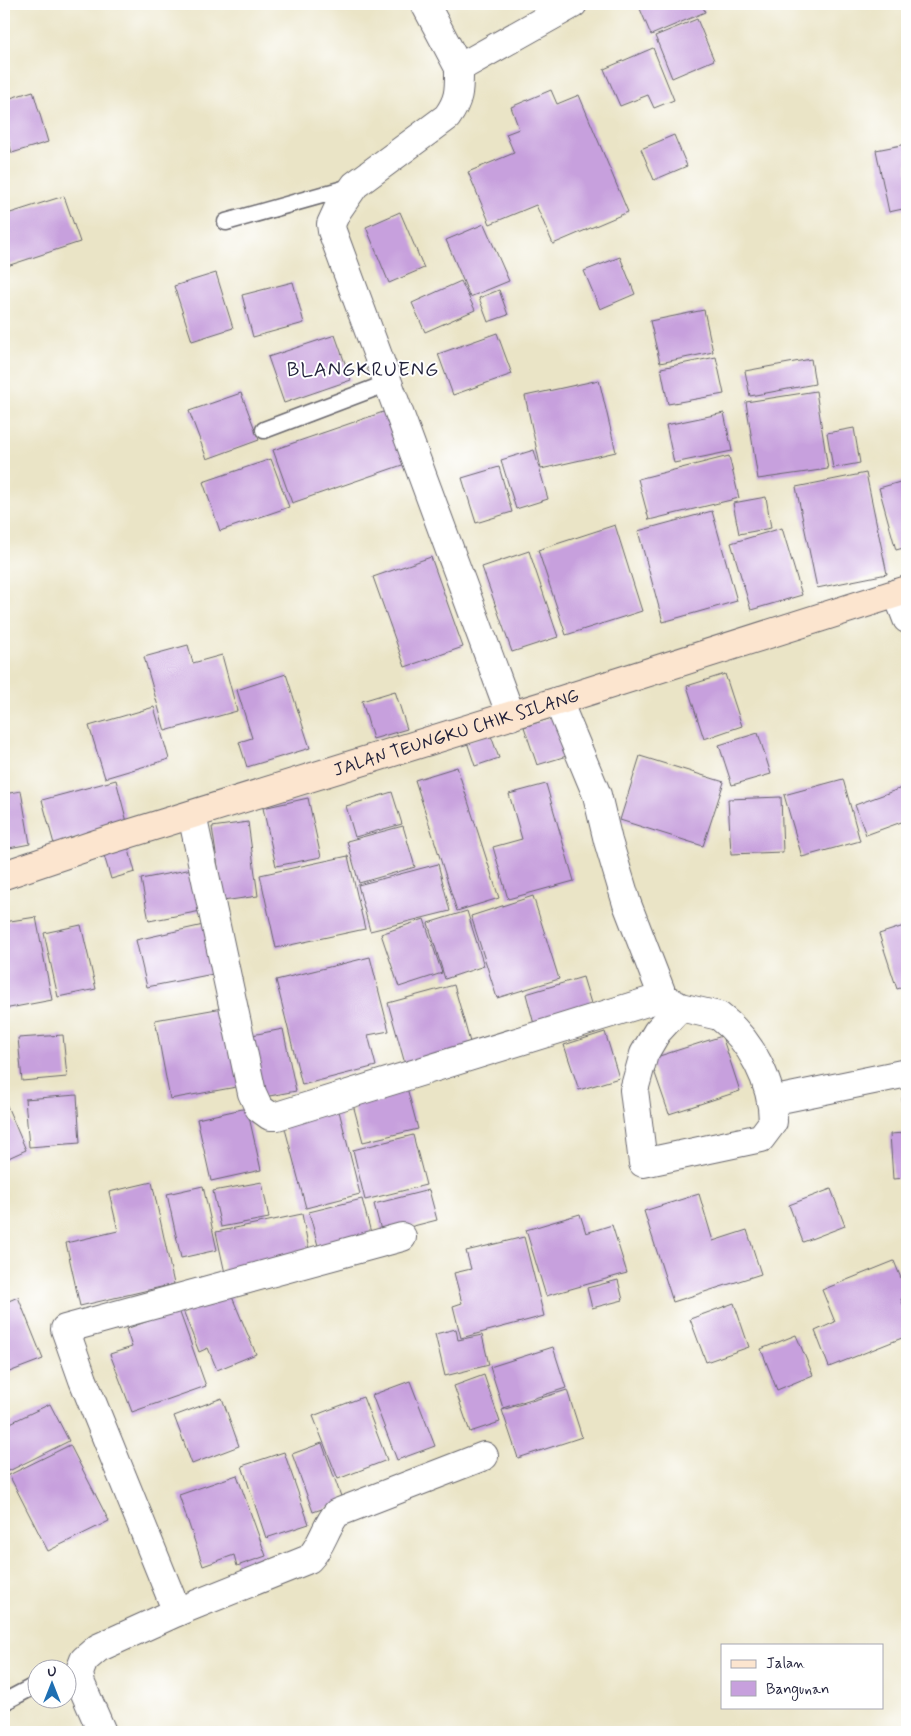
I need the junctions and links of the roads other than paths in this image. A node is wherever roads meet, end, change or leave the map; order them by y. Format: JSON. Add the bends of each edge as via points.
{"nodes":[{"id":1,"x":425,"y":4,"type":"edge"},
{"id":2,"x":573,"y":4,"type":"edge"},
{"id":3,"x":459,"y":68,"type":"junction"},
{"id":4,"x":356,"y":185,"type":"junction"},
{"id":5,"x":226,"y":222,"type":"dead end"},
{"id":6,"x":388,"y":382,"type":"junction"},
{"id":7,"x":264,"y":430,"type":"dead end"},
{"id":8,"x":902,"y":592,"type":"edge"},
{"id":9,"x":907,"y":619,"type":"edge"},
{"id":10,"x":558,"y":701,"type":"junction"},
{"id":11,"x":510,"y":716,"type":"junction"},
{"id":12,"x":192,"y":816,"type":"junction"},
{"id":13,"x":4,"y":875,"type":"edge"},
{"id":14,"x":671,"y":1002,"type":"junction"},
{"id":15,"x":907,"y":1073,"type":"edge"},
{"id":16,"x":772,"y":1101,"type":"junction"},
{"id":17,"x":402,"y":1237,"type":"dead end"},
{"id":18,"x":484,"y":1456,"type":"dead end"},
{"id":19,"x":177,"y":1612,"type":"junction"},
{"id":20,"x":78,"y":1663,"type":"edge"},
{"id":21,"x":78,"y":1670,"type":"edge"},
{"id":22,"x":28,"y":1689,"type":"edge"},
{"id":23,"x":4,"y":1702,"type":"edge"},
{"id":24,"x":102,"y":1732,"type":"edge"}],
"edges":[{"from":1,"to":3,"type":"street"},
{"from":2,"to":3,"type":"street"},
{"from":3,"to":4,"type":"street","via":[[459,93],[447,117]]},
{"from":4,"to":5,"type":"lane"},
{"from":4,"to":6,"type":"street","via":[[336,211],[332,231]]},
{"from":6,"to":7,"type":"lane"},
{"from":6,"to":11,"type":"street"},
{"from":8,"to":9,"type":"street"},
{"from":8,"to":10,"type":"street","name":"JALAN TEUNGKU CHIK SILANG"},
{"from":10,"to":11,"type":"street","name":"JALAN TEUNGKU CHIK SILANG"},
{"from":10,"to":14,"type":"street","via":[[597,795],[627,904]]},
{"from":11,"to":12,"type":"street","name":"JALAN TEUNGKU CHIK SILANG"},
{"from":12,"to":13,"type":"street","name":"JALAN TEUNGKU CHIK SILANG"},
{"from":12,"to":14,"type":"street","via":[[252,1092],[259,1108],[270,1116]]},
{"from":14,"to":16,"type":"street","via":[[724,1020],[744,1041],[761,1068]]},
{"from":14,"to":16,"type":"street","via":[[644,1054],[634,1090],[643,1163],[761,1138],[773,1122]]},
{"from":15,"to":16,"type":"street"},
{"from":17,"to":19,"type":"street","via":[[65,1329]]},
{"from":18,"to":19,"type":"street","via":[[336,1513],[309,1559]]},
{"from":19,"to":20,"type":"street","via":[[98,1648]]},
{"from":21,"to":24,"type":"street"},
{"from":22,"to":23,"type":"lane"}]}
